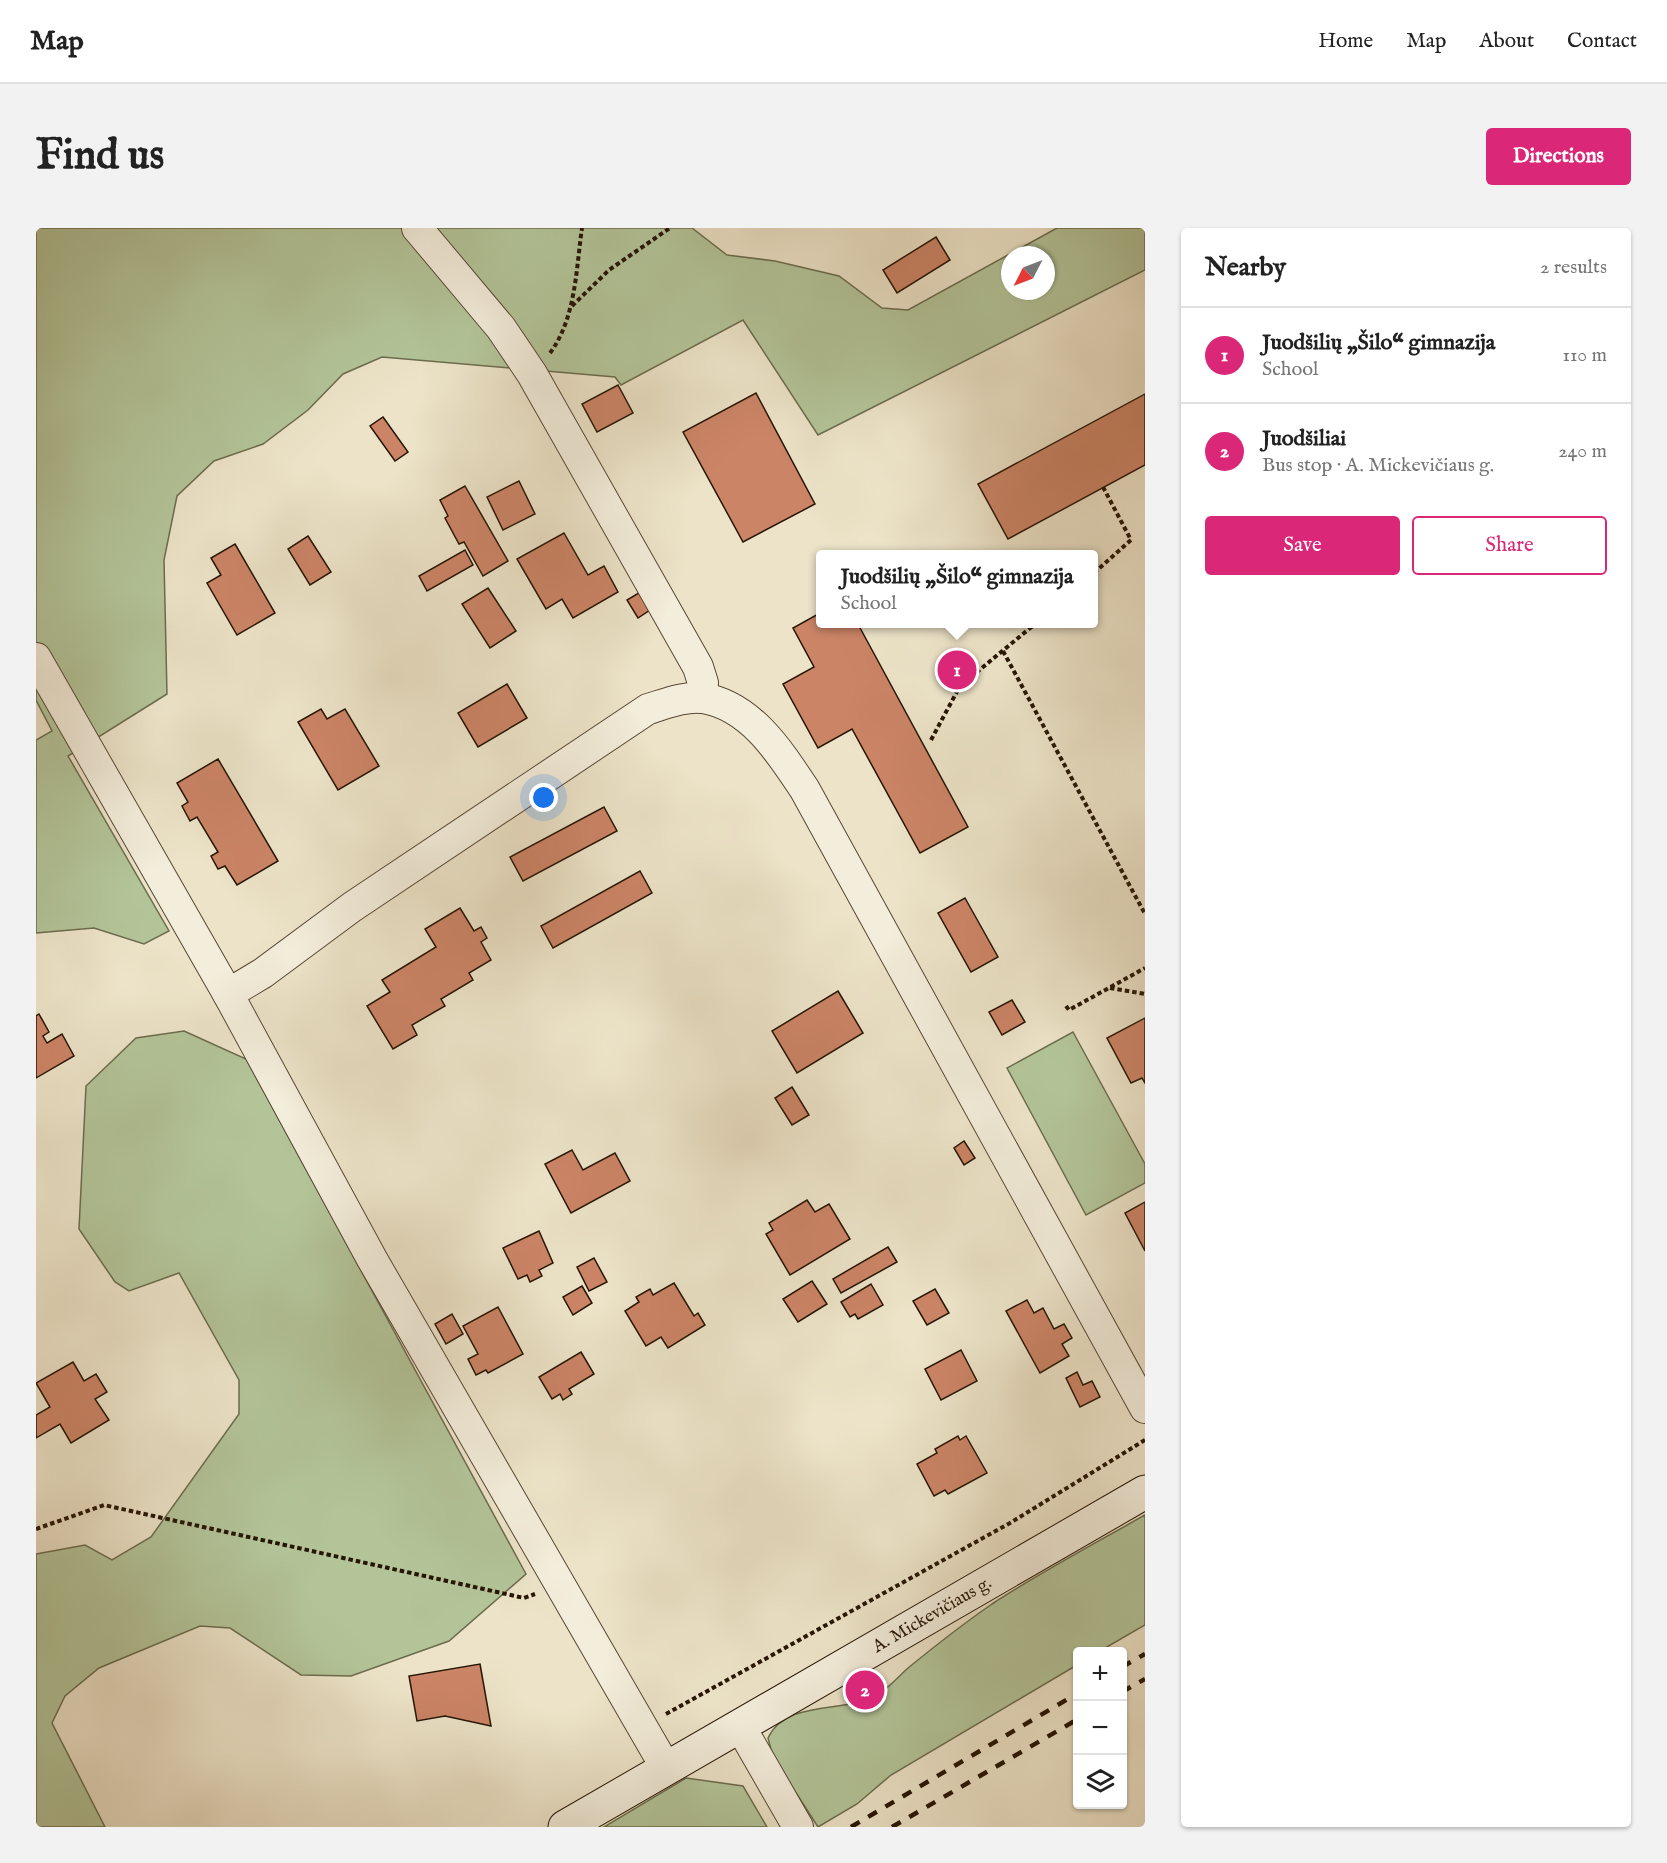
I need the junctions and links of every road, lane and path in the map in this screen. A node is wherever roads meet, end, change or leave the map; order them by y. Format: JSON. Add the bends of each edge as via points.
{"nodes":[{"id":1,"x":417,"y":228,"type":"edge"},
{"id":2,"x":582,"y":228,"type":"edge"},
{"id":3,"x":670,"y":228,"type":"edge"},
{"id":4,"x":571,"y":306,"type":"junction"},
{"id":5,"x":532,"y":374,"type":"junction"},
{"id":6,"x":1103,"y":487,"type":"dead end"},
{"id":7,"x":1098,"y":569,"type":"edge"},
{"id":8,"x":1030,"y":628,"type":"edge"},
{"id":9,"x":1003,"y":651,"type":"junction"},
{"id":10,"x":36,"y":658,"type":"edge"},
{"id":11,"x":702,"y":698,"type":"junction"},
{"id":12,"x":931,"y":740,"type":"dead end"},
{"id":13,"x":1145,"y":914,"type":"edge"},
{"id":14,"x":1145,"y":968,"type":"edge"},
{"id":15,"x":1109,"y":988,"type":"junction"},
{"id":16,"x":228,"y":994,"type":"junction"},
{"id":17,"x":1145,"y":994,"type":"edge"},
{"id":18,"x":1066,"y":1006,"type":"dead end"},
{"id":19,"x":1145,"y":1408,"type":"edge"},
{"id":20,"x":1145,"y":1440,"type":"edge"},
{"id":21,"x":1145,"y":1492,"type":"edge"},
{"id":22,"x":36,"y":1529,"type":"edge"},
{"id":23,"x":558,"y":1586,"type":"junction"},
{"id":24,"x":740,"y":1726,"type":"junction"},
{"id":25,"x":641,"y":1727,"type":"junction"},
{"id":26,"x":666,"y":1768,"type":"junction"},
{"id":27,"x":565,"y":1827,"type":"edge"},
{"id":28,"x":798,"y":1827,"type":"edge"}],
"edges":[{"from":1,"to":5,"type":"street","via":[[501,328]]},
{"from":2,"to":4,"type":"path"},
{"from":3,"to":4,"type":"path","via":[[609,270]]},
{"from":4,"to":5,"type":"path","via":[[552,350]]},
{"from":5,"to":11,"type":"street","via":[[698,667]]},
{"from":6,"to":7,"type":"path","via":[[1131,540]]},
{"from":8,"to":9,"type":"path"},
{"from":9,"to":12,"type":"path","via":[[960,686]]},
{"from":9,"to":13,"type":"path"},
{"from":10,"to":16,"type":"street"},
{"from":11,"to":16,"type":"street","via":[[677,700],[648,709],[609,733]]},
{"from":11,"to":19,"type":"street","via":[[732,708],[758,727],[805,790]]},
{"from":14,"to":15,"type":"path"},
{"from":15,"to":17,"type":"path"},
{"from":15,"to":18,"type":"path","via":[[1069,1010]]},
{"from":16,"to":23,"type":"street","via":[[372,1259]]},
{"from":20,"to":25,"type":"path","via":[[1010,1523]]},
{"from":21,"to":24,"type":"main road","name":"A. Mickevičiaus g."},
{"from":22,"to":23,"type":"path","via":[[104,1505],[524,1598]]},
{"from":23,"to":25,"type":"street"},
{"from":24,"to":26,"type":"main road","name":"A. Mickevičiaus g."},
{"from":24,"to":28,"type":"street"},
{"from":25,"to":26,"type":"street"},
{"from":26,"to":27,"type":"main road","name":"A. Mickevičiaus g."}]}
